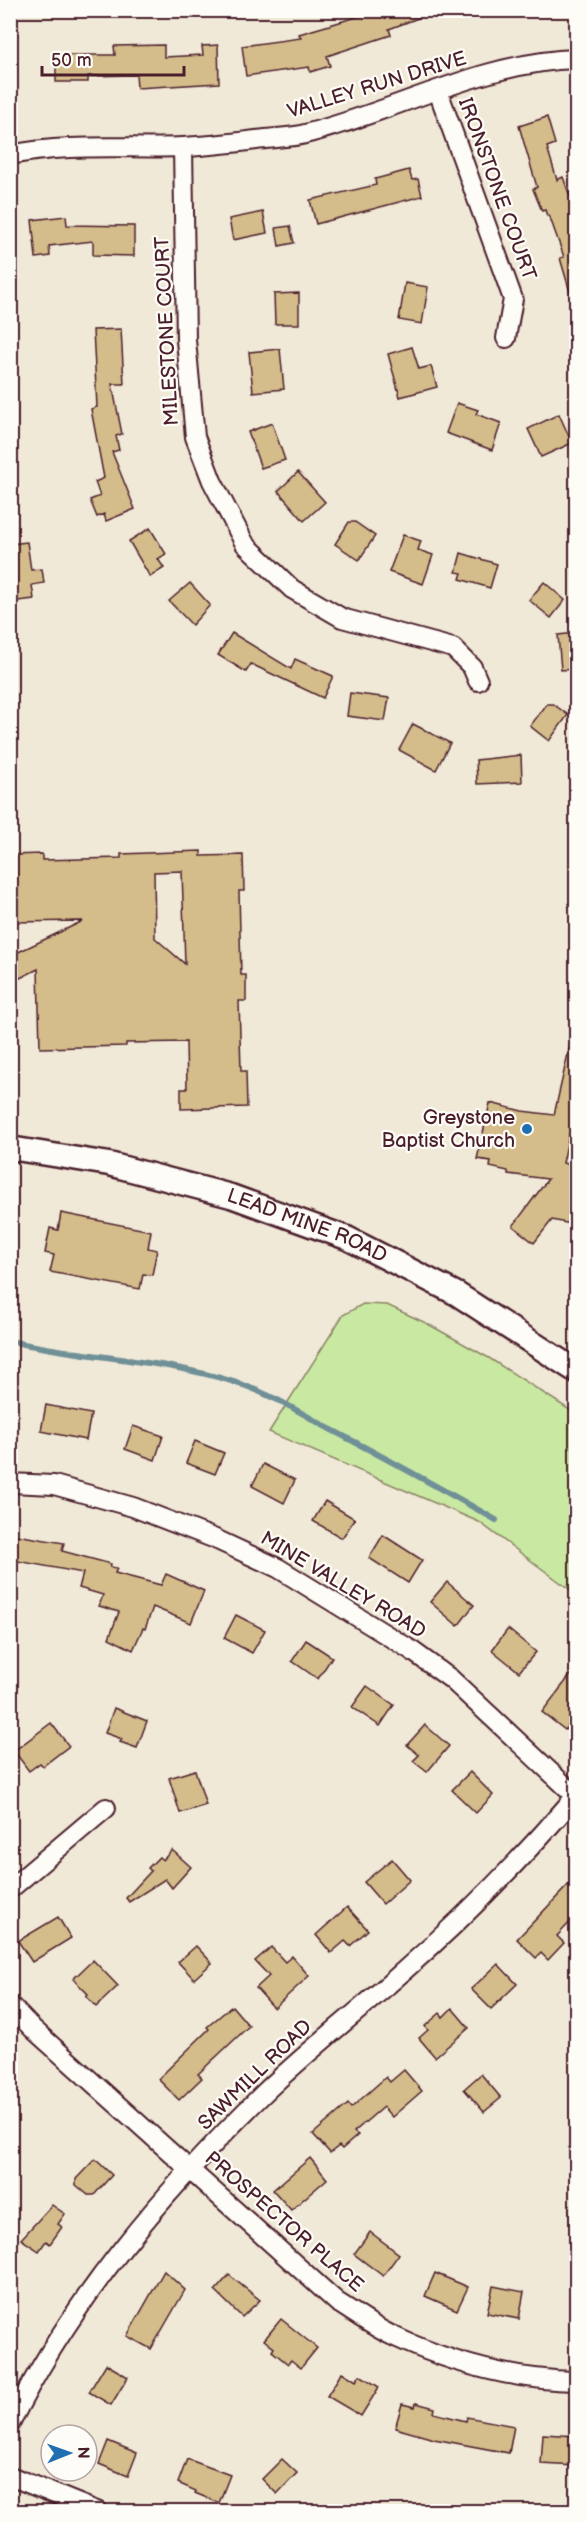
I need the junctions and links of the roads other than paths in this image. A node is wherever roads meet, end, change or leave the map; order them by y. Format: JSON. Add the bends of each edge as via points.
{"nodes":[{"id":1,"x":576,"y":59,"type":"edge"},
{"id":2,"x":438,"y":91,"type":"junction"},
{"id":3,"x":183,"y":147,"type":"junction"},
{"id":4,"x":10,"y":155,"type":"edge"},
{"id":5,"x":506,"y":338,"type":"dead end"},
{"id":6,"x":478,"y":681,"type":"dead end"},
{"id":7,"x":10,"y":1148,"type":"edge"},
{"id":8,"x":576,"y":1371,"type":"edge"},
{"id":9,"x":10,"y":1483,"type":"edge"},
{"id":10,"x":576,"y":1796,"type":"edge"},
{"id":11,"x":106,"y":1808,"type":"dead end"},
{"id":12,"x":10,"y":1889,"type":"edge"},
{"id":13,"x":10,"y":2005,"type":"edge"},
{"id":14,"x":190,"y":2169,"type":"junction"},
{"id":15,"x":576,"y":2381,"type":"edge"},
{"id":16,"x":10,"y":2424,"type":"edge"},
{"id":17,"x":10,"y":2476,"type":"edge"},
{"id":18,"x":99,"y":2511,"type":"edge"}],
"edges":[{"from":1,"to":2,"type":"street","name":"VALLEY RUN DRIVE","via":[[495,71]]},
{"from":2,"to":3,"type":"street","name":"VALLEY RUN DRIVE","via":[[299,135]]},
{"from":2,"to":5,"type":"street","name":"IRONSTONE COURT","via":[[513,299]]},
{"from":3,"to":4,"type":"street","name":"VALLEY RUN DRIVE","via":[[116,146]]},
{"from":3,"to":6,"type":"street","name":"MILESTONE COURT","via":[[186,340],[195,437],[212,481],[245,544],[292,590],[342,618],[453,648],[472,667]]},
{"from":7,"to":8,"type":"main road","name":"LEAD MINE ROAD","via":[[109,1164],[231,1196],[347,1238],[456,1294]]},
{"from":9,"to":10,"type":"street","name":"MINE VALLEY ROAD","via":[[54,1485],[133,1508],[278,1568],[411,1650],[450,1679]]},
{"from":10,"to":14,"type":"street","name":"SAWMILL ROAD","via":[[524,1856],[472,1907],[263,2094]]},
{"from":11,"to":12,"type":"street"},
{"from":13,"to":14,"type":"street","name":"PROSPECTOR PLACE"},
{"from":14,"to":15,"type":"street","name":"PROSPECTOR PLACE","via":[[337,2302],[390,2336],[479,2368],[530,2379]]},
{"from":14,"to":16,"type":"street","name":"SAWMILL ROAD","via":[[116,2255],[63,2331]]},
{"from":17,"to":18,"type":"street"}]}
